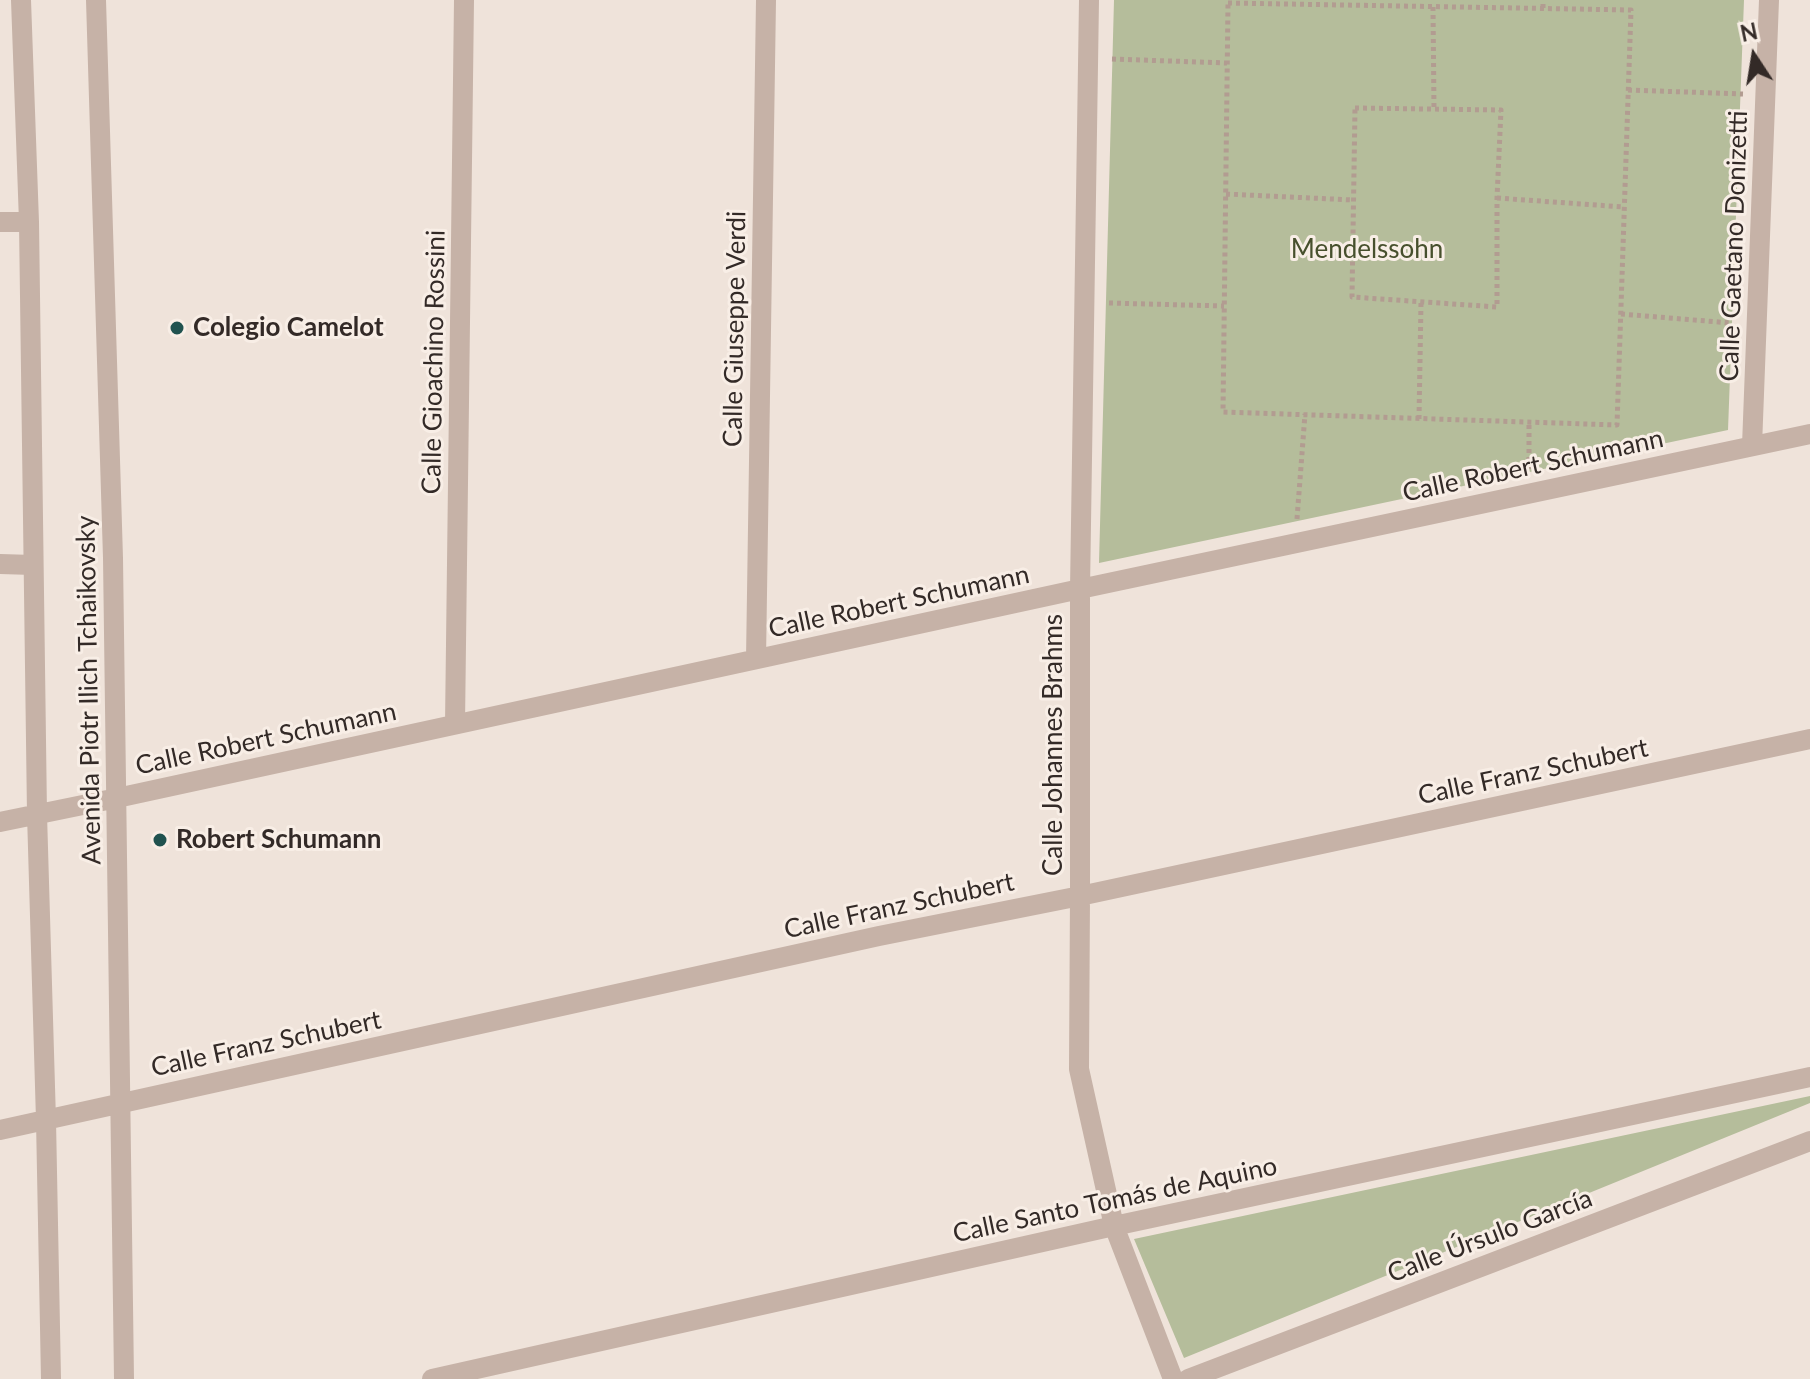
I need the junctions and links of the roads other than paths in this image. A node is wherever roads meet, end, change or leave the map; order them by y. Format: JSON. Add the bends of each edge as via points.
{"nodes":[{"id":1,"x":21,"y":0,"type":"edge"},
{"id":2,"x":96,"y":0,"type":"edge"},
{"id":3,"x":464,"y":0,"type":"edge"},
{"id":4,"x":766,"y":0,"type":"edge"},
{"id":5,"x":1089,"y":0,"type":"edge"},
{"id":6,"x":1769,"y":0,"type":"edge"},
{"id":7,"x":0,"y":222,"type":"edge"},
{"id":8,"x":29,"y":222,"type":"junction"},
{"id":9,"x":1810,"y":434,"type":"edge"},
{"id":10,"x":1752,"y":446,"type":"junction"},
{"id":11,"x":0,"y":564,"type":"edge"},
{"id":12,"x":33,"y":565,"type":"junction"},
{"id":13,"x":1080,"y":589,"type":"junction"},
{"id":14,"x":756,"y":659,"type":"junction"},
{"id":15,"x":455,"y":724,"type":"junction"},
{"id":16,"x":1810,"y":739,"type":"edge"},
{"id":17,"x":117,"y":798,"type":"junction"},
{"id":18,"x":37,"y":814,"type":"junction"},
{"id":19,"x":0,"y":822,"type":"edge"},
{"id":20,"x":1080,"y":896,"type":"junction"},
{"id":21,"x":1810,"y":1077,"type":"edge"},
{"id":22,"x":121,"y":1102,"type":"junction"},
{"id":23,"x":46,"y":1120,"type":"junction"},
{"id":24,"x":0,"y":1130,"type":"edge"},
{"id":25,"x":1810,"y":1141,"type":"edge"},
{"id":26,"x":1114,"y":1226,"type":"junction"},
{"id":27,"x":51,"y":1379,"type":"edge"},
{"id":28,"x":124,"y":1379,"type":"edge"},
{"id":29,"x":432,"y":1379,"type":"edge"},
{"id":30,"x":1173,"y":1379,"type":"edge"},
{"id":31,"x":1188,"y":1379,"type":"edge"}],
"edges":[{"from":1,"to":8,"type":"street","name":"Avenida Piotr Ilich Tchaikovsky"},
{"from":2,"to":17,"type":"street","name":"Avenida Piotr Ilich Tchaikovsky"},
{"from":3,"to":15,"type":"street","name":"Calle Gioachino Rossini"},
{"from":4,"to":14,"type":"street","name":"Calle Giuseppe Verdi"},
{"from":5,"to":13,"type":"street","name":"Calle Johannes Brahms"},
{"from":6,"to":10,"type":"street","name":"Calle Gaetano Donizetti"},
{"from":7,"to":8,"type":"street"},
{"from":8,"to":12,"type":"street","name":"Avenida Piotr Ilich Tchaikovsky"},
{"from":9,"to":10,"type":"street","name":"Calle Robert Schumann"},
{"from":10,"to":13,"type":"street","name":"Calle Robert Schumann"},
{"from":11,"to":12,"type":"street"},
{"from":12,"to":18,"type":"street","name":"Avenida Piotr Ilich Tchaikovsky"},
{"from":13,"to":14,"type":"street","name":"Calle Robert Schumann"},
{"from":13,"to":20,"type":"street","name":"Calle Johannes Brahms"},
{"from":14,"to":15,"type":"street","name":"Calle Robert Schumann"},
{"from":15,"to":17,"type":"street","name":"Calle Robert Schumann"},
{"from":16,"to":20,"type":"street","name":"Calle Franz Schubert"},
{"from":17,"to":18,"type":"street","name":"Calle Robert Schumann"},
{"from":17,"to":22,"type":"street","name":"Avenida Piotr Ilich Tchaikovsky"},
{"from":18,"to":19,"type":"street","name":"Calle Robert Schumann"},
{"from":18,"to":23,"type":"street","name":"Avenida Piotr Ilich Tchaikovsky"},
{"from":20,"to":22,"type":"street","name":"Calle Franz Schubert"},
{"from":20,"to":26,"type":"street","name":"Calle Johannes Brahms","via":[[1079,1069]]},
{"from":21,"to":26,"type":"street","name":"Calle Santo Tomás de Aquino"},
{"from":22,"to":23,"type":"street","name":"Calle Franz Schubert"},
{"from":22,"to":28,"type":"street","name":"Avenida Piotr Ilich Tchaikovsky"},
{"from":23,"to":24,"type":"street","name":"Calle Franz Schubert"},
{"from":23,"to":27,"type":"street","name":"Avenida Piotr Ilich Tchaikovsky"},
{"from":25,"to":31,"type":"street","name":"Calle Úrsulo García"},
{"from":26,"to":29,"type":"street","name":"Calle Santo Tomás de Aquino"},
{"from":26,"to":30,"type":"street","name":"Calle Johannes Brahms"}]}
